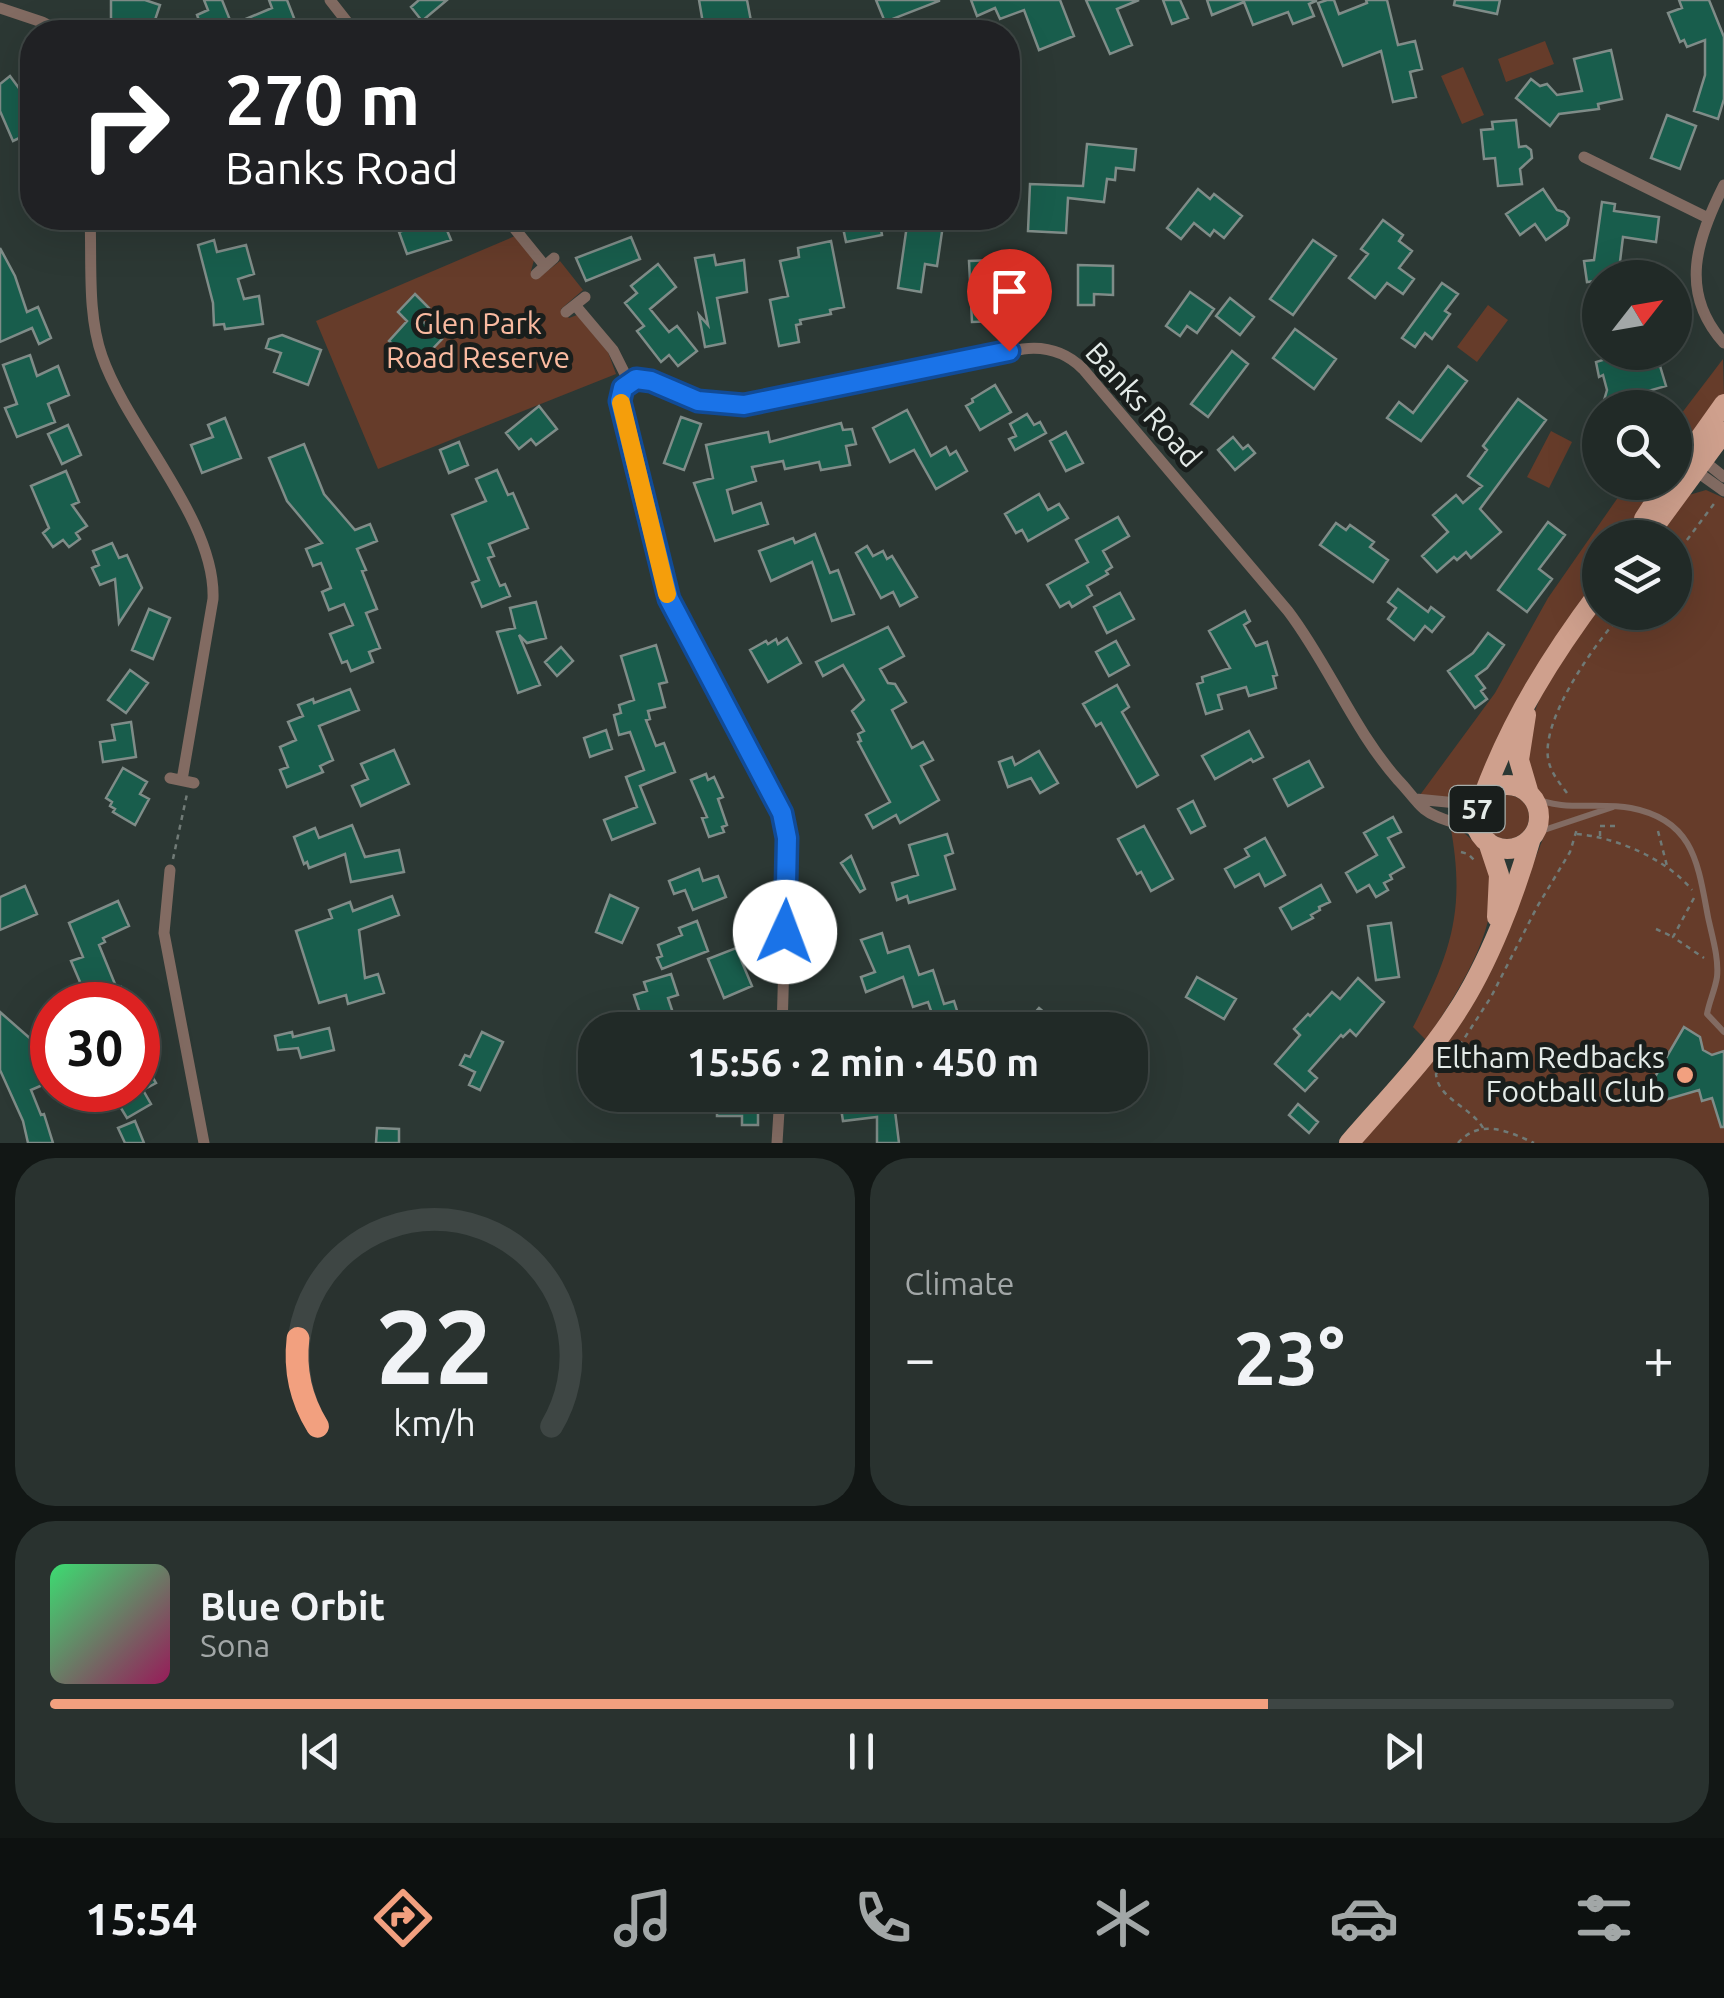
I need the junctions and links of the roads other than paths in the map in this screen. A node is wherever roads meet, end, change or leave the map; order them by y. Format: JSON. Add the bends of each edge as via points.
{"nodes":[{"id":1,"x":330,"y":0,"type":"edge"},
{"id":2,"x":0,"y":8,"type":"edge"},
{"id":3,"x":36,"y":20,"type":"edge"},
{"id":4,"x":346,"y":20,"type":"edge"},
{"id":5,"x":1584,"y":158,"type":"dead end"},
{"id":6,"x":1724,"y":185,"type":"edge"},
{"id":7,"x":1708,"y":218,"type":"junction"},
{"id":8,"x":91,"y":230,"type":"edge"},
{"id":9,"x":516,"y":230,"type":"edge"},
{"id":10,"x":545,"y":266,"type":"dead end"},
{"id":11,"x":576,"y":304,"type":"dead end"},
{"id":12,"x":1724,"y":343,"type":"edge"},
{"id":13,"x":628,"y":382,"type":"junction"},
{"id":14,"x":1724,"y":404,"type":"edge"},
{"id":15,"x":1724,"y":432,"type":"edge"},
{"id":16,"x":1692,"y":460,"type":"edge"},
{"id":17,"x":1692,"y":462,"type":"edge"},
{"id":18,"x":1692,"y":465,"type":"edge"},
{"id":19,"x":1692,"y":466,"type":"edge"},
{"id":20,"x":1724,"y":477,"type":"edge"},
{"id":21,"x":1723,"y":493,"type":"edge"},
{"id":22,"x":1582,"y":616,"type":"edge"},
{"id":23,"x":1527,"y":704,"type":"junction"},
{"id":24,"x":184,"y":781,"type":"road end"},
{"id":25,"x":1484,"y":795,"type":"junction"},
{"id":26,"x":1531,"y":796,"type":"junction"},
{"id":27,"x":1416,"y":799,"type":"junction"},
{"id":28,"x":1614,"y":806,"type":"junction"},
{"id":29,"x":1533,"y":836,"type":"junction"},
{"id":30,"x":1484,"y":839,"type":"junction"},
{"id":31,"x":169,"y":870,"type":"road end"},
{"id":32,"x":1496,"y":929,"type":"junction"},
{"id":33,"x":783,"y":1012,"type":"edge"},
{"id":34,"x":1724,"y":1032,"type":"edge"},
{"id":35,"x":779,"y":1112,"type":"edge"},
{"id":36,"x":204,"y":1143,"type":"edge"},
{"id":37,"x":777,"y":1143,"type":"edge"},
{"id":38,"x":1349,"y":1143,"type":"edge"}],
"edges":[{"from":1,"to":4,"type":"street"},
{"from":2,"to":3,"type":"street"},
{"from":5,"to":7,"type":"street"},
{"from":6,"to":7,"type":"street"},
{"from":7,"to":12,"type":"street","via":[[1696,274],[1703,309]]},
{"from":8,"to":24,"type":"street","via":[[103,360],[199,533],[213,574]]},
{"from":9,"to":10,"type":"street"},
{"from":11,"to":13,"type":"street","via":[[613,350]]},
{"from":13,"to":27,"type":"street","name":"Banks Road","via":[[645,379],[698,401],[744,405],[1023,348],[1062,354],[1093,380],[1288,611],[1362,734]]},
{"from":13,"to":33,"type":"street","via":[[620,401],[669,599],[785,825]]},
{"from":14,"to":16,"type":"main road"},
{"from":15,"to":17,"type":"main road"},
{"from":18,"to":20,"type":"street"},
{"from":19,"to":21,"type":"street"},
{"from":22,"to":23,"type":"main road","number":"57"},
{"from":23,"to":25,"type":"main road","number":"57"},
{"from":23,"to":26,"type":"main road","number":"57","via":[[1519,749]]},
{"from":25,"to":26,"type":"main road","number":"57","via":[[1506,785]]},
{"from":25,"to":27,"type":"street","via":[[1457,804]]},
{"from":25,"to":30,"type":"main road","number":"57","via":[[1475,815]]},
{"from":26,"to":28,"type":"lane","via":[[1550,805]]},
{"from":26,"to":29,"type":"main road","number":"57","via":[[1539,815]]},
{"from":27,"to":30,"type":"street","name":"Banks Road"},
{"from":28,"to":29,"type":"lane"},
{"from":28,"to":34,"type":"lane","via":[[1663,820],[1694,852],[1716,961],[1707,1016]]},
{"from":29,"to":30,"type":"main road","number":"57","via":[[1506,849]]},
{"from":29,"to":32,"type":"main road","number":"57"},
{"from":30,"to":32,"type":"main road","number":"57","via":[[1499,876]]},
{"from":31,"to":36,"type":"street","via":[[164,934]]},
{"from":32,"to":38,"type":"main road","number":"57","via":[[1454,1016]]},
{"from":35,"to":37,"type":"street"}]}
